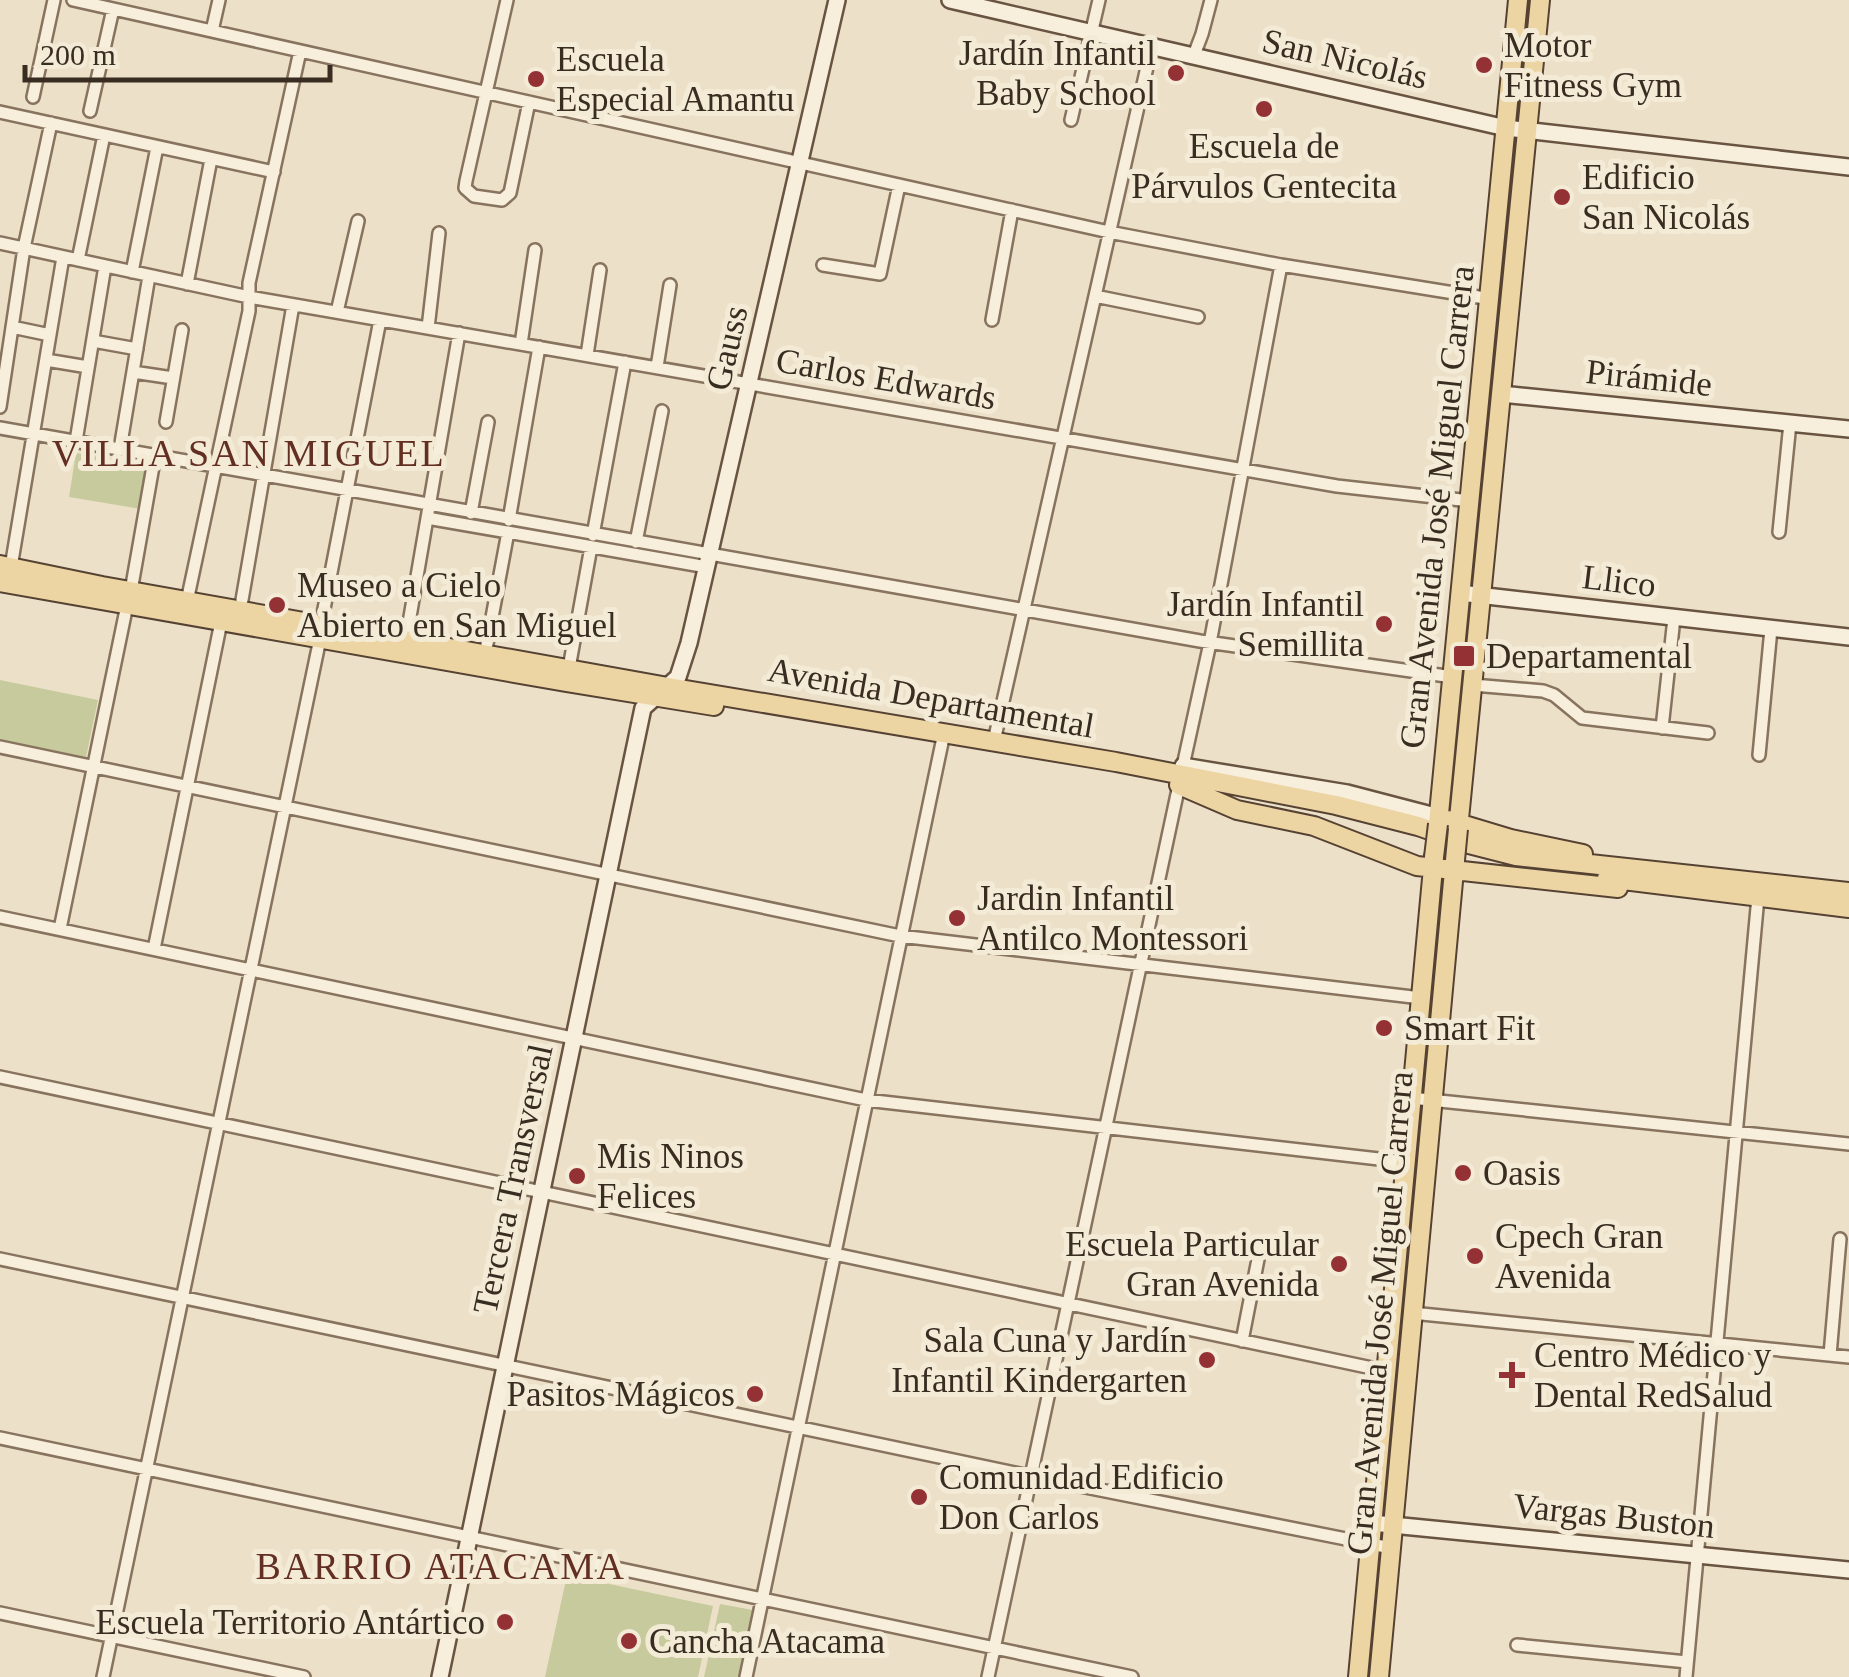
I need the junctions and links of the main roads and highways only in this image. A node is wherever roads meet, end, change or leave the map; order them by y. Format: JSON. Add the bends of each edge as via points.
{"nodes":[{"id":1,"x":1518,"y":0,"type":"edge"},
{"id":2,"x":1540,"y":0,"type":"edge"},
{"id":3,"x":1501,"y":394,"type":"junction"},
{"id":4,"x":1480,"y":397,"type":"junction"},
{"id":5,"x":4,"y":572,"type":"edge"},
{"id":6,"x":186,"y":608,"type":"junction"},
{"id":7,"x":322,"y":626,"type":"junction"},
{"id":8,"x":661,"y":692,"type":"junction"},
{"id":9,"x":942,"y":738,"type":"junction"},
{"id":10,"x":1116,"y":762,"type":"junction"},
{"id":11,"x":1180,"y":776,"type":"junction"},
{"id":12,"x":1438,"y":821,"type":"junction"},
{"id":13,"x":1458,"y":826,"type":"junction"},
{"id":14,"x":1434,"y":862,"type":"junction"},
{"id":15,"x":1454,"y":864,"type":"junction"},
{"id":16,"x":1750,"y":891,"type":"junction"},
{"id":17,"x":1849,"y":892,"type":"edge"},
{"id":18,"x":1849,"y":908,"type":"edge"},
{"id":19,"x":1358,"y":1677,"type":"edge"},
{"id":20,"x":1379,"y":1677,"type":"edge"}],
"edges":[{"from":1,"to":4,"type":"main road","name":"Gran Avenida José Miguel Carrera"},
{"from":2,"to":3,"type":"main road","name":"Gran Avenida José Miguel Carrera"},
{"from":3,"to":4,"type":"main road"},
{"from":3,"to":13,"type":"main road","name":"Gran Avenida José Miguel Carrera"},
{"from":4,"to":12,"type":"main road","name":"Gran Avenida José Miguel Carrera"},
{"from":5,"to":6,"type":"main road","name":"Avenida Departamental"},
{"from":6,"to":7,"type":"main road","name":"Avenida Departamental"},
{"from":6,"to":7,"type":"main road","name":"Avenida Departamental","via":[[222,622]]},
{"from":7,"to":8,"type":"main road","name":"Avenida Departamental"},
{"from":7,"to":8,"type":"main road","name":"Avenida Departamental","via":[[569,668]]},
{"from":8,"to":9,"type":"main road","name":"Avenida Departamental"},
{"from":9,"to":10,"type":"main road","name":"Avenida Departamental"},
{"from":9,"to":11,"type":"main road","name":"Avenida Departamental"},
{"from":10,"to":11,"type":"main road"},
{"from":10,"to":16,"type":"main road","name":"Avenida Departamental","via":[[1336,805],[1516,856]]},
{"from":11,"to":14,"type":"main road","via":[[1236,810],[1297,822],[1416,866]]},
{"from":11,"to":16,"type":"main road","name":"Avenida Departamental","via":[[1519,868]]},
{"from":12,"to":13,"type":"main road"},
{"from":12,"to":14,"type":"main road","name":"Gran Avenida José Miguel Carrera","bridge":true},
{"from":13,"to":15,"type":"main road","name":"Gran Avenida José Miguel Carrera","bridge":true},
{"from":13,"to":16,"type":"main road","via":[[1542,847],[1696,869]]},
{"from":14,"to":15,"type":"main road"},
{"from":14,"to":19,"type":"main road","name":"Gran Avenida José Miguel Carrera"},
{"from":15,"to":16,"type":"main road","via":[[1681,896]]},
{"from":15,"to":20,"type":"main road","name":"Gran Avenida José Miguel Carrera"},
{"from":16,"to":17,"type":"main road","name":"Avenida Departamental"},
{"from":16,"to":18,"type":"main road","name":"Avenida Departamental"}]}
